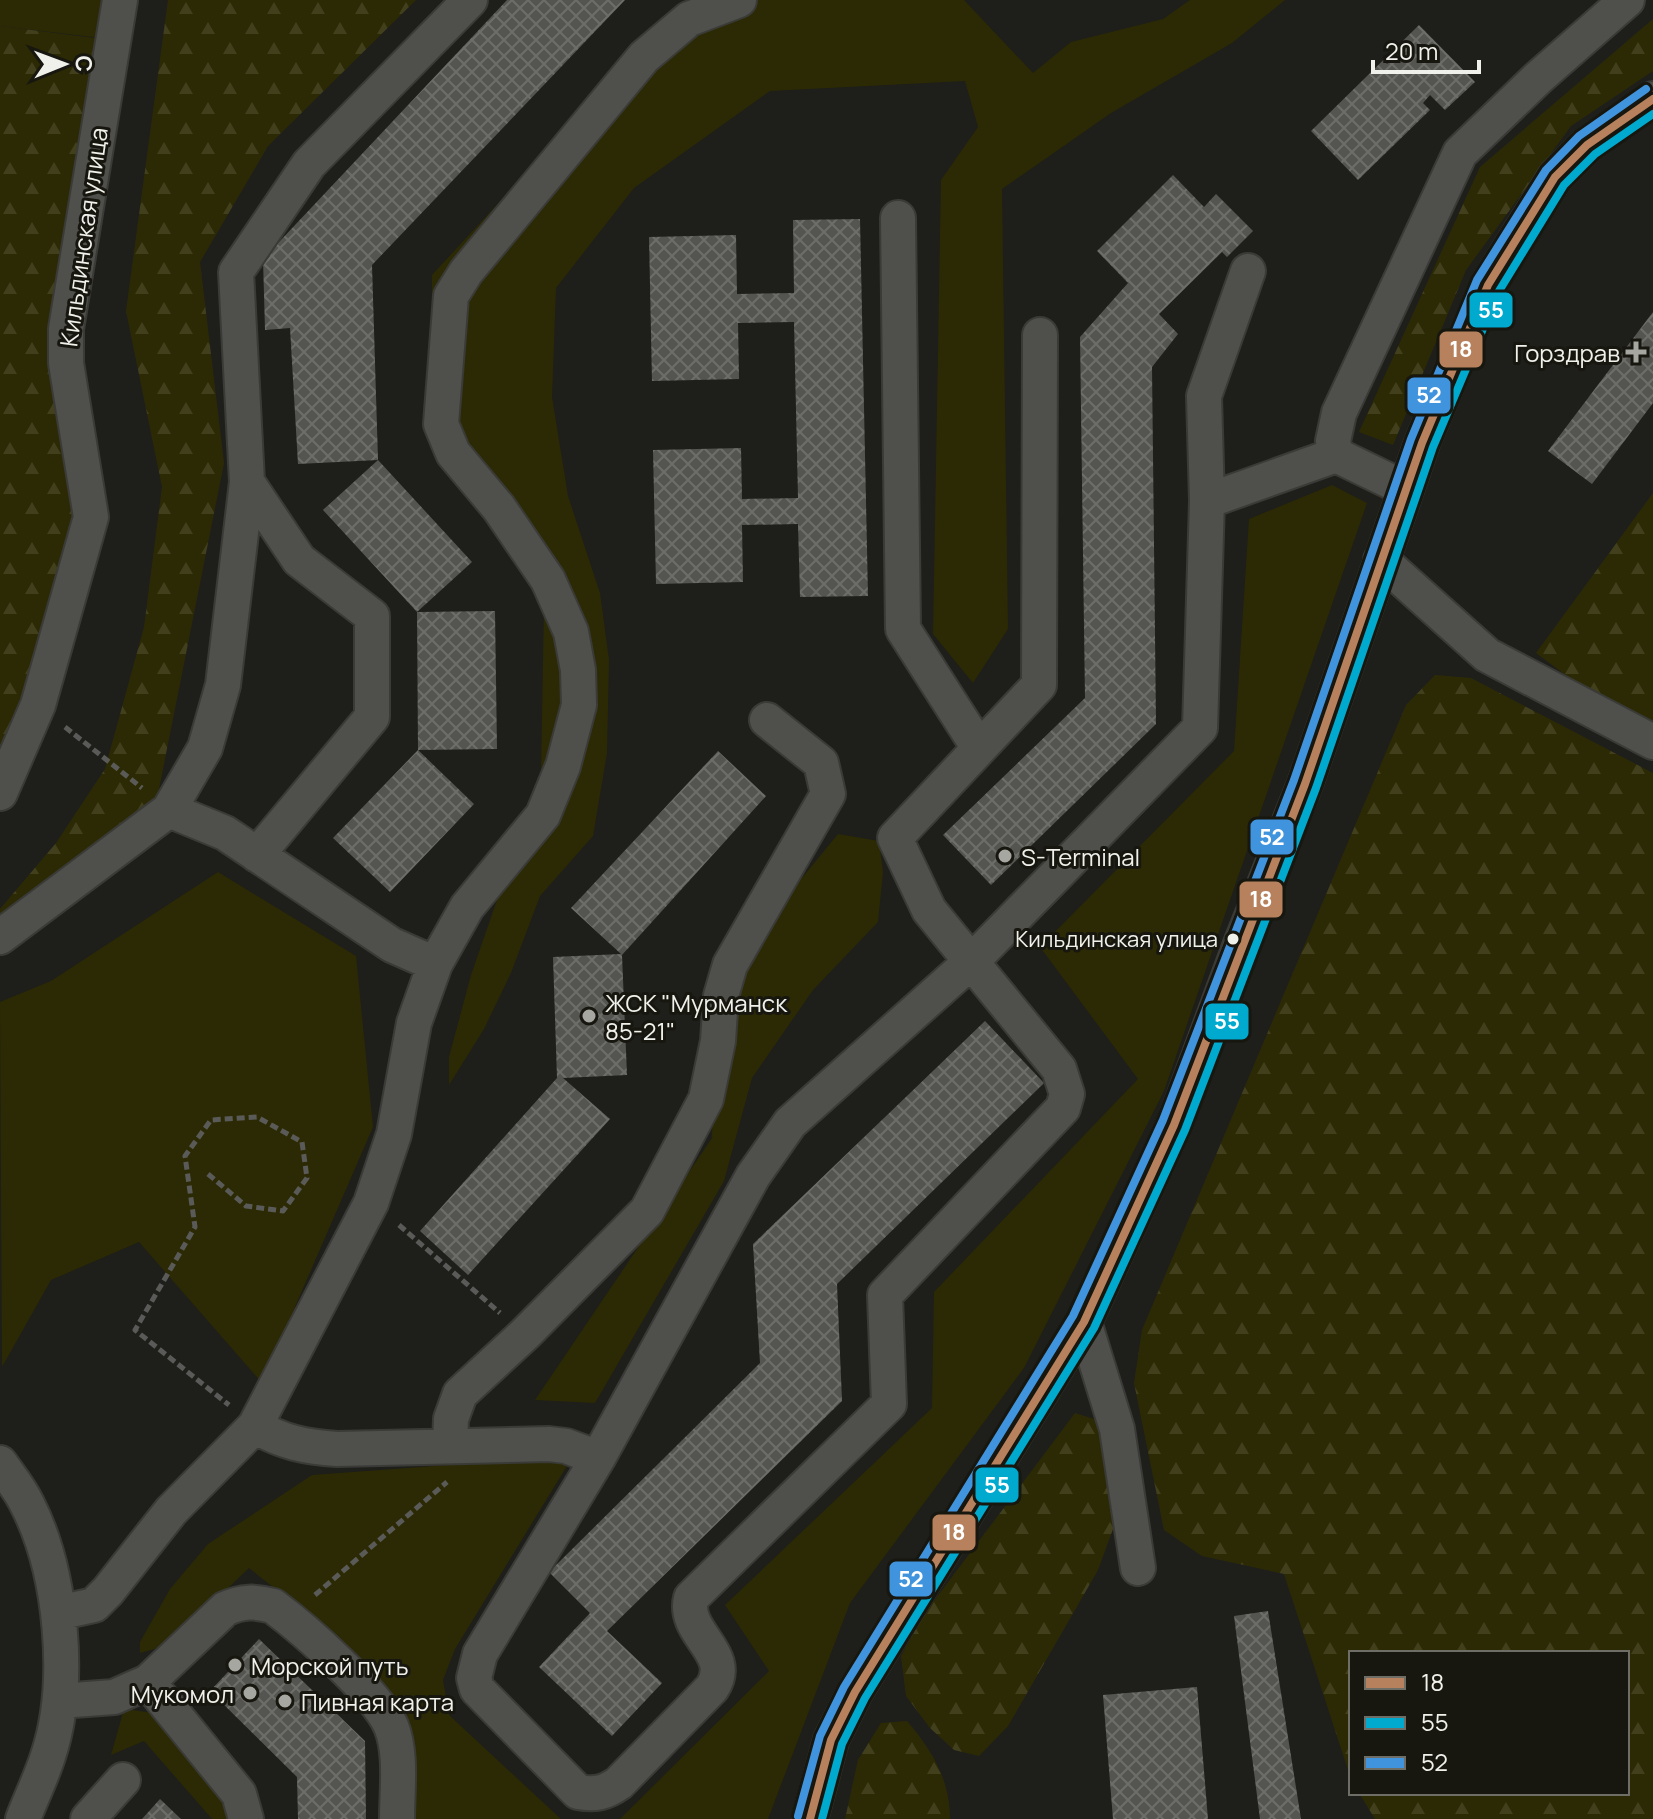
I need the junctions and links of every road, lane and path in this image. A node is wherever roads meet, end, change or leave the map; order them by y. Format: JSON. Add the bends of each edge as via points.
{"nodes":[{"id":1,"x":120,"y":0,"type":"edge"},
{"id":2,"x":470,"y":0,"type":"edge"},
{"id":3,"x":739,"y":0,"type":"edge"},
{"id":4,"x":1627,"y":0,"type":"edge"},
{"id":5,"x":1653,"y":99,"type":"edge"},
{"id":6,"x":898,"y":218,"type":"dead end"},
{"id":7,"x":1248,"y":271,"type":"dead end"},
{"id":8,"x":1040,"y":335,"type":"dead end"},
{"id":9,"x":1336,"y":455,"type":"junction"},
{"id":10,"x":247,"y":482,"type":"junction"},
{"id":11,"x":1406,"y":489,"type":"junction"},
{"id":12,"x":1207,"y":501,"type":"junction"},
{"id":13,"x":1381,"y":560,"type":"junction"},
{"id":14,"x":38,"y":705,"type":"junction"},
{"id":15,"x":767,"y":720,"type":"dead end"},
{"id":16,"x":1653,"y":742,"type":"edge"},
{"id":17,"x":979,"y":748,"type":"junction"},
{"id":18,"x":0,"y":793,"type":"edge"},
{"id":19,"x":169,"y":810,"type":"junction"},
{"id":20,"x":257,"y":855,"type":"junction"},
{"id":21,"x":0,"y":937,"type":"edge"},
{"id":22,"x":973,"y":960,"type":"junction"},
{"id":23,"x":435,"y":964,"type":"junction"},
{"id":24,"x":208,"y":1174,"type":"dead end"},
{"id":25,"x":418,"y":1241,"type":"dead end"},
{"id":26,"x":479,"y":1296,"type":"dead end"},
{"id":27,"x":1084,"y":1322,"type":"junction"},
{"id":28,"x":255,"y":1426,"type":"junction"},
{"id":29,"x":450,"y":1445,"type":"junction"},
{"id":30,"x":598,"y":1458,"type":"junction"},
{"id":31,"x":0,"y":1463,"type":"edge"},
{"id":32,"x":1138,"y":1568,"type":"dead end"},
{"id":33,"x":58,"y":1613,"type":"junction"},
{"id":34,"x":289,"y":1618,"type":"junction"},
{"id":35,"x":148,"y":1682,"type":"junction"},
{"id":36,"x":60,"y":1701,"type":"junction"},
{"id":37,"x":123,"y":1780,"type":"dead end"},
{"id":38,"x":23,"y":1819,"type":"edge"},
{"id":39,"x":88,"y":1819,"type":"edge"},
{"id":40,"x":246,"y":1819,"type":"edge"},
{"id":41,"x":397,"y":1819,"type":"edge"},
{"id":42,"x":810,"y":1819,"type":"edge"}],
"edges":[{"from":1,"to":14,"type":"street","name":"Кильдинская улица","via":[[66,329],[66,363],[91,517]]},
{"from":2,"to":10,"type":"street","via":[[309,164],[236,272]]},
{"from":3,"to":23,"type":"street","via":[[689,19],[644,57],[451,296],[441,424],[453,453],[548,580],[571,632],[579,705],[543,815],[467,907]]},
{"from":4,"to":9,"type":"street","via":[[1460,153],[1339,413]]},
{"from":5,"to":11,"type":"street","via":[[1587,145],[1555,177],[1529,216],[1488,285]]},
{"from":6,"to":17,"type":"street","via":[[903,629]]},
{"from":7,"to":12,"type":"street","via":[[1204,396]]},
{"from":8,"to":17,"type":"street","via":[[1039,685]]},
{"from":9,"to":11,"type":"street"},
{"from":9,"to":12,"type":"street"},
{"from":10,"to":19,"type":"street","via":[[223,685],[205,748]]},
{"from":10,"to":20,"type":"street","via":[[299,560],[372,616],[372,717]]},
{"from":11,"to":13,"type":"street"},
{"from":12,"to":22,"type":"street","via":[[1200,728]]},
{"from":13,"to":16,"type":"street","via":[[1487,655]]},
{"from":13,"to":27,"type":"street","via":[[1305,784],[1174,1125]]},
{"from":14,"to":18,"type":"street","name":"Кильдинская улица"},
{"from":14,"to":19,"type":"path"},
{"from":15,"to":29,"type":"street","via":[[821,763],[828,794],[730,965],[706,1099],[647,1211],[460,1394],[451,1419]]},
{"from":17,"to":22,"type":"street","via":[[895,838],[929,910]]},
{"from":19,"to":20,"type":"street","via":[[225,833]]},
{"from":19,"to":21,"type":"street"},
{"from":20,"to":23,"type":"street","via":[[392,945]]},
{"from":22,"to":30,"type":"street","via":[[790,1123],[753,1176]]},
{"from":22,"to":30,"type":"street","via":[[1059,1069],[1067,1094],[1063,1108],[885,1295],[889,1404],[691,1598],[690,1617],[718,1662],[717,1680],[619,1783],[592,1795],[566,1783],[485,1700],[474,1678],[480,1654]]},
{"from":23,"to":28,"type":"street","via":[[414,1023],[394,1134],[371,1203]]},
{"from":24,"to":28,"type":"path","via":[[246,1206],[283,1211],[307,1178],[302,1142],[257,1117],[211,1120],[185,1156],[195,1227],[135,1330]]},
{"from":25,"to":26,"type":"path"},
{"from":27,"to":32,"type":"street","via":[[1117,1429]]},
{"from":27,"to":42,"type":"street","via":[[855,1692],[831,1740]]},
{"from":28,"to":29,"type":"street","via":[[305,1447]]},
{"from":28,"to":33,"type":"street","via":[[171,1511],[94,1605]]},
{"from":29,"to":30,"type":"street","via":[[549,1444]]},
{"from":29,"to":34,"type":"path","via":[[454,1477]]},
{"from":31,"to":33,"type":"street","via":[[27,1503],[46,1550]]},
{"from":33,"to":36,"type":"street"},
{"from":34,"to":35,"type":"street","via":[[257,1601],[225,1609]]},
{"from":34,"to":41,"type":"street","via":[[374,1700],[391,1727],[397,1754]]},
{"from":35,"to":36,"type":"street","via":[[114,1697]]},
{"from":35,"to":40,"type":"street","via":[[239,1794]]},
{"from":36,"to":38,"type":"street","via":[[49,1755]]},
{"from":37,"to":39,"type":"street"}]}
